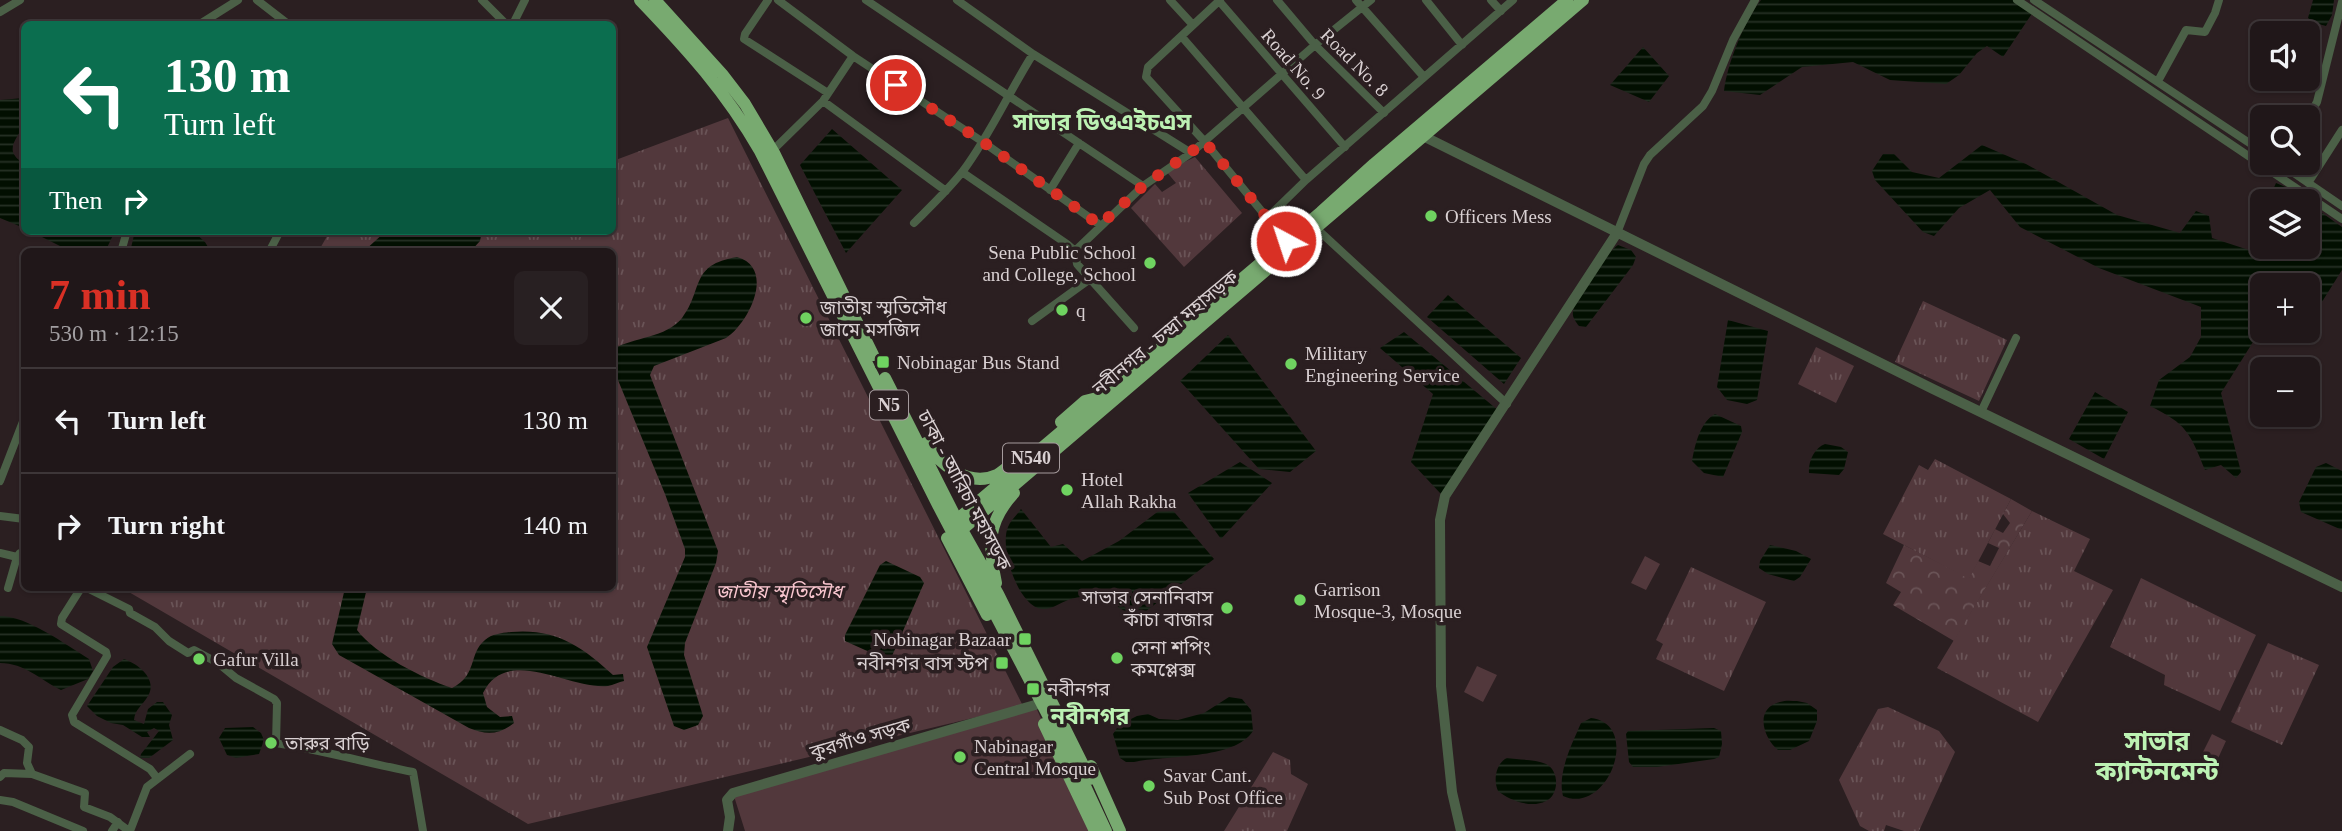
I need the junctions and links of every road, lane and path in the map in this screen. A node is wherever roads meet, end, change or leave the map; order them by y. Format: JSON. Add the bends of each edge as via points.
{"nodes":[{"id":1,"x":20,"y":0,"type":"edge"},
{"id":2,"x":237,"y":0,"type":"edge"},
{"id":3,"x":257,"y":0,"type":"edge"},
{"id":4,"x":482,"y":0,"type":"edge"},
{"id":5,"x":525,"y":0,"type":"edge"},
{"id":6,"x":640,"y":0,"type":"edge"},
{"id":7,"x":655,"y":0,"type":"edge"},
{"id":8,"x":768,"y":0,"type":"edge"},
{"id":9,"x":778,"y":0,"type":"edge"},
{"id":10,"x":866,"y":0,"type":"edge"},
{"id":11,"x":957,"y":0,"type":"edge"},
{"id":12,"x":1170,"y":0,"type":"edge"},
{"id":13,"x":1277,"y":0,"type":"edge"},
{"id":14,"x":1371,"y":0,"type":"edge"},
{"id":15,"x":1426,"y":0,"type":"edge"},
{"id":16,"x":1491,"y":0,"type":"edge"},
{"id":17,"x":1513,"y":0,"type":"edge"},
{"id":18,"x":1567,"y":0,"type":"edge"},
{"id":19,"x":1583,"y":0,"type":"edge"},
{"id":20,"x":1755,"y":0,"type":"edge"},
{"id":21,"x":2017,"y":0,"type":"edge"},
{"id":22,"x":2034,"y":0,"type":"edge"},
{"id":23,"x":2219,"y":0,"type":"edge"},
{"id":24,"x":1220,"y":1,"type":"edge"},
{"id":25,"x":2342,"y":2,"type":"edge"},
{"id":26,"x":1181,"y":3,"type":"edge"},
{"id":27,"x":1359,"y":3,"type":"edge"},
{"id":28,"x":1501,"y":11,"type":"junction"},
{"id":29,"x":0,"y":12,"type":"edge"},
{"id":30,"x":205,"y":21,"type":"edge"},
{"id":31,"x":284,"y":21,"type":"edge"},
{"id":32,"x":503,"y":21,"type":"edge"},
{"id":33,"x":514,"y":21,"type":"edge"},
{"id":34,"x":1194,"y":25,"type":"junction"},
{"id":35,"x":1182,"y":37,"type":"junction"},
{"id":36,"x":1315,"y":45,"type":"junction"},
{"id":37,"x":1462,"y":45,"type":"junction"},
{"id":38,"x":1033,"y":54,"type":"junction"},
{"id":39,"x":853,"y":56,"type":"junction"},
{"id":40,"x":1282,"y":73,"type":"junction"},
{"id":41,"x":1424,"y":78,"type":"junction"},
{"id":42,"x":2158,"y":81,"type":"junction"},
{"id":43,"x":1007,"y":95,"type":"junction"},
{"id":44,"x":825,"y":97,"type":"junction"},
{"id":45,"x":2315,"y":105,"type":"edge"},
{"id":46,"x":1244,"y":107,"type":"junction"},
{"id":47,"x":1384,"y":113,"type":"junction"},
{"id":48,"x":2342,"y":130,"type":"edge"},
{"id":49,"x":1423,"y":136,"type":"junction"},
{"id":50,"x":983,"y":142,"type":"junction"},
{"id":51,"x":1205,"y":142,"type":"junction"},
{"id":52,"x":1079,"y":143,"type":"junction"},
{"id":53,"x":2250,"y":143,"type":"edge"},
{"id":54,"x":1345,"y":147,"type":"junction"},
{"id":55,"x":772,"y":151,"type":"junction"},
{"id":56,"x":1191,"y":153,"type":"junction"},
{"id":57,"x":962,"y":172,"type":"junction"},
{"id":58,"x":2297,"y":175,"type":"edge"},
{"id":59,"x":1306,"y":180,"type":"junction"},
{"id":60,"x":2308,"y":183,"type":"junction"},
{"id":61,"x":1143,"y":186,"type":"junction"},
{"id":62,"x":1050,"y":190,"type":"junction"},
{"id":63,"x":946,"y":191,"type":"junction"},
{"id":64,"x":2342,"y":206,"type":"edge"},
{"id":65,"x":1267,"y":218,"type":"junction"},
{"id":66,"x":2342,"y":219,"type":"edge"},
{"id":67,"x":914,"y":223,"type":"dead end"},
{"id":68,"x":1100,"y":225,"type":"junction"},
{"id":69,"x":1317,"y":229,"type":"junction"},
{"id":70,"x":1616,"y":233,"type":"junction"},
{"id":71,"x":804,"y":236,"type":"junction"},
{"id":72,"x":1286,"y":241,"type":"junction"},
{"id":73,"x":1075,"y":251,"type":"junction"},
{"id":74,"x":1090,"y":279,"type":"junction"},
{"id":75,"x":1032,"y":321,"type":"dead end"},
{"id":76,"x":1134,"y":328,"type":"dead end"},
{"id":77,"x":2017,"y":338,"type":"dead end"},
{"id":78,"x":897,"y":400,"type":"junction"},
{"id":79,"x":1108,"y":400,"type":"junction"},
{"id":80,"x":1507,"y":404,"type":"junction"},
{"id":81,"x":1981,"y":412,"type":"junction"},
{"id":82,"x":21,"y":427,"type":"edge"},
{"id":83,"x":0,"y":481,"type":"edge"},
{"id":84,"x":0,"y":516,"type":"edge"},
{"id":85,"x":21,"y":519,"type":"edge"},
{"id":86,"x":960,"y":524,"type":"junction"},
{"id":87,"x":0,"y":553,"type":"edge"},
{"id":88,"x":21,"y":555,"type":"edge"},
{"id":89,"x":2342,"y":587,"type":"edge"},
{"id":90,"x":8,"y":588,"type":"dead end"},
{"id":91,"x":79,"y":591,"type":"edge"},
{"id":92,"x":94,"y":591,"type":"edge"},
{"id":93,"x":998,"y":594,"type":"junction"},
{"id":94,"x":1018,"y":635,"type":"junction"},
{"id":95,"x":1035,"y":705,"type":"junction"},
{"id":96,"x":0,"y":730,"type":"edge"},
{"id":97,"x":190,"y":754,"type":"dead end"},
{"id":98,"x":32,"y":774,"type":"junction"},
{"id":99,"x":0,"y":777,"type":"edge"},
{"id":100,"x":157,"y":778,"type":"junction"},
{"id":101,"x":0,"y":800,"type":"edge"},
{"id":102,"x":730,"y":817,"type":"junction"},
{"id":103,"x":118,"y":822,"type":"junction"},
{"id":104,"x":83,"y":831,"type":"edge"},
{"id":105,"x":111,"y":831,"type":"edge"},
{"id":106,"x":130,"y":831,"type":"edge"},
{"id":107,"x":423,"y":831,"type":"edge"},
{"id":108,"x":728,"y":831,"type":"edge"},
{"id":109,"x":736,"y":831,"type":"edge"},
{"id":110,"x":1095,"y":831,"type":"edge"},
{"id":111,"x":1105,"y":831,"type":"edge"},
{"id":112,"x":1115,"y":831,"type":"edge"},
{"id":113,"x":1120,"y":831,"type":"edge"},
{"id":114,"x":1461,"y":831,"type":"edge"}],
"edges":[{"from":1,"to":29,"type":"street"},
{"from":2,"to":30,"type":"street"},
{"from":3,"to":31,"type":"street"},
{"from":4,"to":32,"type":"street"},
{"from":5,"to":33,"type":"street"},
{"from":6,"to":71,"type":"highway","number":"N5","via":[[724,93],[761,151]]},
{"from":7,"to":55,"type":"highway","name":"ঢাকা - আরিচা মহাসড়ক","number":"N5","via":[[729,83]]},
{"from":8,"to":44,"type":"street","via":[[744,39]]},
{"from":9,"to":39,"type":"street"},
{"from":10,"to":43,"type":"street"},
{"from":11,"to":38,"type":"street"},
{"from":12,"to":26,"type":"street"},
{"from":13,"to":36,"type":"street","name":"Road No. 8"},
{"from":14,"to":27,"type":"street"},
{"from":15,"to":37,"type":"street"},
{"from":16,"to":28,"type":"street"},
{"from":17,"to":28,"type":"street"},
{"from":18,"to":72,"type":"highway","name":"নবীনগর - চন্দ্রা মহাসড়ক","number":"N540"},
{"from":19,"to":49,"type":"highway","name":"নবীনগর - চন্দ্রা মহাসড়ক","number":"N540"},
{"from":20,"to":70,"type":"street","via":[[1703,106],[1644,164]]},
{"from":21,"to":66,"type":"street"},
{"from":22,"to":42,"type":"street"},
{"from":23,"to":42,"type":"street","via":[[2205,33],[2186,30]]},
{"from":24,"to":34,"type":"street"},
{"from":24,"to":40,"type":"street","name":"Road No. 9"},
{"from":25,"to":45,"type":"street"},
{"from":26,"to":34,"type":"street"},
{"from":27,"to":36,"type":"street"},
{"from":27,"to":41,"type":"street"},
{"from":28,"to":37,"type":"street"},
{"from":34,"to":35,"type":"street"},
{"from":35,"to":46,"type":"street"},
{"from":35,"to":51,"type":"street","via":[[1148,67],[1146,77]]},
{"from":36,"to":40,"type":"street"},
{"from":36,"to":47,"type":"street","name":"Road No. 8"},
{"from":37,"to":41,"type":"street"},
{"from":38,"to":43,"type":"street"},
{"from":38,"to":56,"type":"street"},
{"from":39,"to":44,"type":"street"},
{"from":39,"to":50,"type":"street"},
{"from":40,"to":46,"type":"street"},
{"from":40,"to":54,"type":"street","name":"Road No. 9"},
{"from":41,"to":47,"type":"street"},
{"from":42,"to":53,"type":"street"},
{"from":43,"to":50,"type":"street"},
{"from":43,"to":52,"type":"street"},
{"from":44,"to":55,"type":"street"},
{"from":44,"to":63,"type":"street"},
{"from":46,"to":51,"type":"street"},
{"from":46,"to":59,"type":"street"},
{"from":47,"to":54,"type":"street"},
{"from":48,"to":60,"type":"street"},
{"from":49,"to":69,"type":"highway","name":"নবীনগর - চন্দ্রা মহাসড়ক","number":"N540"},
{"from":49,"to":70,"type":"street"},
{"from":50,"to":57,"type":"street"},
{"from":50,"to":62,"type":"street"},
{"from":51,"to":56,"type":"street"},
{"from":51,"to":65,"type":"street"},
{"from":52,"to":61,"type":"street"},
{"from":52,"to":62,"type":"street"},
{"from":54,"to":59,"type":"street"},
{"from":55,"to":78,"type":"highway","name":"ঢাকা - আরিচা মহাসড়ক","number":"N5"},
{"from":56,"to":61,"type":"street"},
{"from":57,"to":63,"type":"street"},
{"from":57,"to":73,"type":"street"},
{"from":58,"to":60,"type":"street"},
{"from":59,"to":65,"type":"street"},
{"from":60,"to":64,"type":"street"},
{"from":61,"to":68,"type":"street"},
{"from":62,"to":68,"type":"street"},
{"from":63,"to":67,"type":"street"},
{"from":65,"to":72,"type":"street"},
{"from":68,"to":73,"type":"street"},
{"from":69,"to":79,"type":"highway","name":"নবীনগর - চন্দ্রা মহাসড়ক","number":"N540"},
{"from":69,"to":80,"type":"street"},
{"from":70,"to":80,"type":"street"},
{"from":70,"to":81,"type":"street"},
{"from":71,"to":86,"type":"highway","number":"N5"},
{"from":71,"to":95,"type":"highway","via":[[811,268]]},
{"from":72,"to":79,"type":"highway","name":"নবীনগর - চন্দ্রা মহাসড়ক","number":"N540"},
{"from":73,"to":74,"type":"street","via":[[1077,264]]},
{"from":74,"to":75,"type":"street"},
{"from":74,"to":76,"type":"street"},
{"from":77,"to":81,"type":"street"},
{"from":78,"to":79,"type":"highway","via":[[940,463],[970,477],[986,478],[1013,463],[1085,401]]},
{"from":78,"to":86,"type":"highway","name":"ঢাকা - আরিচা মহাসড়ক","number":"N5"},
{"from":79,"to":86,"type":"highway","name":"নবীনগর - চন্দ্রা মহাসড়ক","number":"N540"},
{"from":79,"to":93,"type":"highway","via":[[1102,421],[1014,493],[994,523],[990,552]]},
{"from":80,"to":114,"type":"street","via":[[1445,496],[1440,520],[1441,686],[1452,792]]},
{"from":81,"to":89,"type":"street"},
{"from":82,"to":83,"type":"street"},
{"from":84,"to":85,"type":"street"},
{"from":86,"to":93,"type":"highway","name":"ঢাকা - আরিচা মহাসড়ক","number":"N5"},
{"from":86,"to":111,"type":"highway","number":"N5"},
{"from":87,"to":88,"type":"street"},
{"from":88,"to":90,"type":"street"},
{"from":91,"to":100,"type":"street","via":[[61,624],[107,656],[72,715],[74,722]]},
{"from":92,"to":107,"type":"street","via":[[129,609],[179,648],[211,659],[274,699],[276,743],[413,772]]},
{"from":93,"to":94,"type":"highway","name":"ঢাকা - আরিচা মহাসড়ক","number":"N5"},
{"from":94,"to":112,"type":"highway","name":"ঢাকা - আরিচা মহাসড়ক","number":"N5"},
{"from":94,"to":113,"type":"highway","via":[[1030,646]]},
{"from":95,"to":102,"type":"street","name":"কুরগাঁও সড়ক","via":[[733,793],[727,800]]},
{"from":95,"to":110,"type":"highway"},
{"from":96,"to":98,"type":"street","via":[[29,747],[27,762]]},
{"from":97,"to":100,"type":"street"},
{"from":98,"to":99,"type":"street","via":[[4,773]]},
{"from":98,"to":103,"type":"street","via":[[85,793],[84,807]]},
{"from":100,"to":106,"type":"street","via":[[143,792]]},
{"from":101,"to":104,"type":"street"},
{"from":102,"to":108,"type":"street","name":"কুরগাঁও সড়ক"},
{"from":102,"to":109,"type":"street"},
{"from":103,"to":105,"type":"street"},
{"from":103,"to":106,"type":"street"}]}
